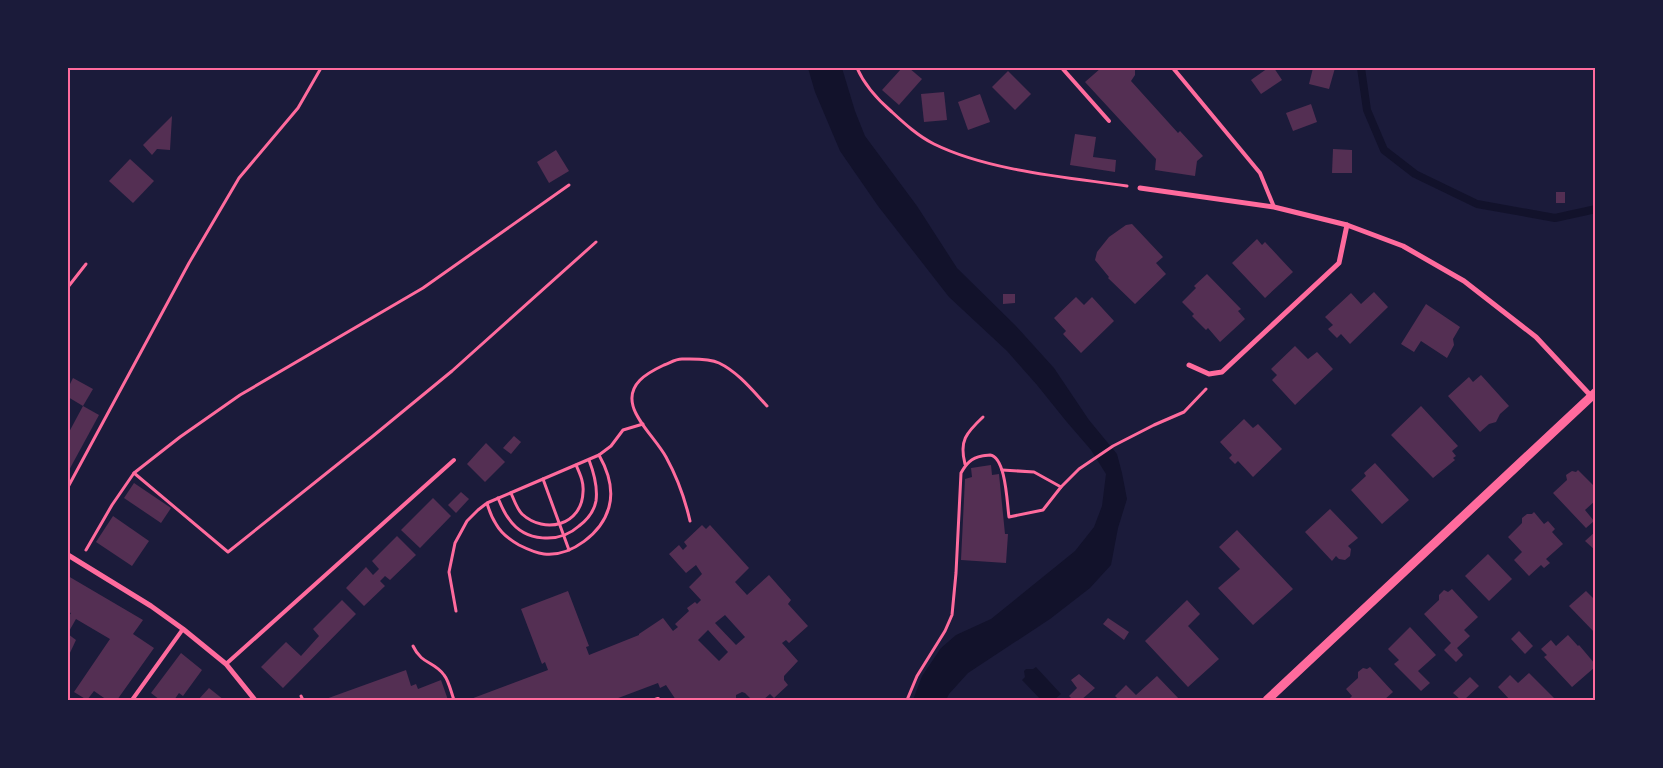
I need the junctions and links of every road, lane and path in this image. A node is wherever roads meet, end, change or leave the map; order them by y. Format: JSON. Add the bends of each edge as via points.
{"nodes":[{"id":1,"x":321,"y":68,"type":"edge"},
{"id":2,"x":856,"y":68,"type":"edge"},
{"id":3,"x":1062,"y":68,"type":"edge"},
{"id":4,"x":1173,"y":68,"type":"edge"},
{"id":5,"x":1109,"y":121,"type":"dead end"},
{"id":6,"x":569,"y":185,"type":"dead end"},
{"id":7,"x":1140,"y":188,"type":"joint"},
{"id":8,"x":1274,"y":206,"type":"junction"},
{"id":9,"x":1348,"y":225,"type":"junction"},
{"id":10,"x":596,"y":242,"type":"dead end"},
{"id":11,"x":86,"y":264,"type":"dead end"},
{"id":12,"x":68,"y":287,"type":"edge"},
{"id":13,"x":1189,"y":365,"type":"dead end"},
{"id":14,"x":1222,"y":372,"type":"junction"},
{"id":15,"x":1593,"y":394,"type":"edge"},
{"id":16,"x":768,"y":406,"type":"dead end"},
{"id":17,"x":983,"y":417,"type":"dead end"},
{"id":18,"x":643,"y":424,"type":"junction"},
{"id":19,"x":599,"y":455,"type":"junction"},
{"id":20,"x":454,"y":460,"type":"dead end"},
{"id":21,"x":589,"y":460,"type":"junction"},
{"id":22,"x":965,"y":464,"type":"junction"},
{"id":23,"x":576,"y":465,"type":"junction"},
{"id":24,"x":1002,"y":470,"type":"junction"},
{"id":25,"x":134,"y":473,"type":"junction"},
{"id":26,"x":543,"y":479,"type":"junction"},
{"id":27,"x":1061,"y":487,"type":"junction"},
{"id":28,"x":68,"y":488,"type":"edge"},
{"id":29,"x":511,"y":493,"type":"junction"},
{"id":30,"x":498,"y":498,"type":"junction"},
{"id":31,"x":487,"y":503,"type":"junction"},
{"id":32,"x":690,"y":521,"type":"dead end"},
{"id":33,"x":560,"y":524,"type":"junction"},
{"id":34,"x":564,"y":536,"type":"junction"},
{"id":35,"x":569,"y":550,"type":"junction"},
{"id":36,"x":68,"y":554,"type":"edge"},
{"id":37,"x":80,"y":562,"type":"junction"},
{"id":38,"x":456,"y":611,"type":"dead end"},
{"id":39,"x":183,"y":628,"type":"junction"},
{"id":40,"x":413,"y":646,"type":"dead end"},
{"id":41,"x":226,"y":664,"type":"junction"},
{"id":42,"x":301,"y":696,"type":"dead end"},
{"id":43,"x":132,"y":700,"type":"edge"},
{"id":44,"x":256,"y":700,"type":"edge"},
{"id":45,"x":303,"y":700,"type":"edge"},
{"id":46,"x":454,"y":700,"type":"edge"},
{"id":47,"x":907,"y":700,"type":"edge"},
{"id":48,"x":1267,"y":700,"type":"edge"}],
"edges":[{"from":1,"to":28,"type":"path","via":[[298,108],[239,178],[189,263]]},
{"from":2,"to":7,"type":"path","via":[[881,102],[908,127],[961,155],[1020,170]]},
{"from":3,"to":5,"type":"lane"},
{"from":4,"to":8,"type":"lane","via":[[1260,173]]},
{"from":6,"to":25,"type":"path","via":[[414,293],[240,395]]},
{"from":7,"to":8,"type":"street"},
{"from":8,"to":9,"type":"street"},
{"from":9,"to":14,"type":"street","via":[[1339,263]]},
{"from":9,"to":15,"type":"street","via":[[1403,246],[1464,281],[1536,337]]},
{"from":10,"to":25,"type":"path","via":[[452,371],[228,552]]},
{"from":11,"to":12,"type":"path"},
{"from":13,"to":14,"type":"street","via":[[1209,374]]},
{"from":14,"to":27,"type":"path","via":[[1184,412],[1113,446]]},
{"from":15,"to":48,"type":"street"},
{"from":16,"to":18,"type":"path","via":[[718,363],[678,359],[648,372],[634,388],[634,408]]},
{"from":17,"to":22,"type":"path","via":[[964,441]]},
{"from":18,"to":19,"type":"path","via":[[624,430]]},
{"from":18,"to":32,"type":"path","via":[[666,457],[686,502]]},
{"from":19,"to":21,"type":"path"},
{"from":19,"to":35,"type":"path","via":[[610,482],[606,516],[590,536]]},
{"from":20,"to":41,"type":"lane"},
{"from":21,"to":23,"type":"path"},
{"from":21,"to":34,"type":"path","via":[[595,478],[595,503],[584,522]]},
{"from":22,"to":24,"type":"path","via":[[977,457],[990,455],[996,458]]},
{"from":22,"to":47,"type":"path","via":[[961,473],[952,615]]},
{"from":23,"to":26,"type":"path"},
{"from":23,"to":33,"type":"path","via":[[583,482],[581,503],[572,516]]},
{"from":24,"to":27,"type":"path","via":[[1034,472]]},
{"from":24,"to":27,"type":"path","via":[[1009,517],[1043,510]]},
{"from":25,"to":37,"type":"path"},
{"from":26,"to":29,"type":"path"},
{"from":26,"to":33,"type":"path"},
{"from":29,"to":30,"type":"path"},
{"from":29,"to":33,"type":"path","via":[[520,512],[530,520],[550,526]]},
{"from":30,"to":31,"type":"path"},
{"from":30,"to":34,"type":"path","via":[[509,520],[527,534],[549,540]]},
{"from":31,"to":35,"type":"path","via":[[496,525],[521,546],[545,554]]},
{"from":31,"to":38,"type":"path","via":[[467,522],[455,543],[448,572]]},
{"from":33,"to":34,"type":"path"},
{"from":34,"to":35,"type":"path"},
{"from":36,"to":37,"type":"street"},
{"from":37,"to":39,"type":"street"},
{"from":39,"to":41,"type":"street"},
{"from":39,"to":43,"type":"lane"},
{"from":40,"to":46,"type":"path","via":[[422,660],[443,674]]},
{"from":41,"to":44,"type":"street"},
{"from":42,"to":45,"type":"path"}]}
